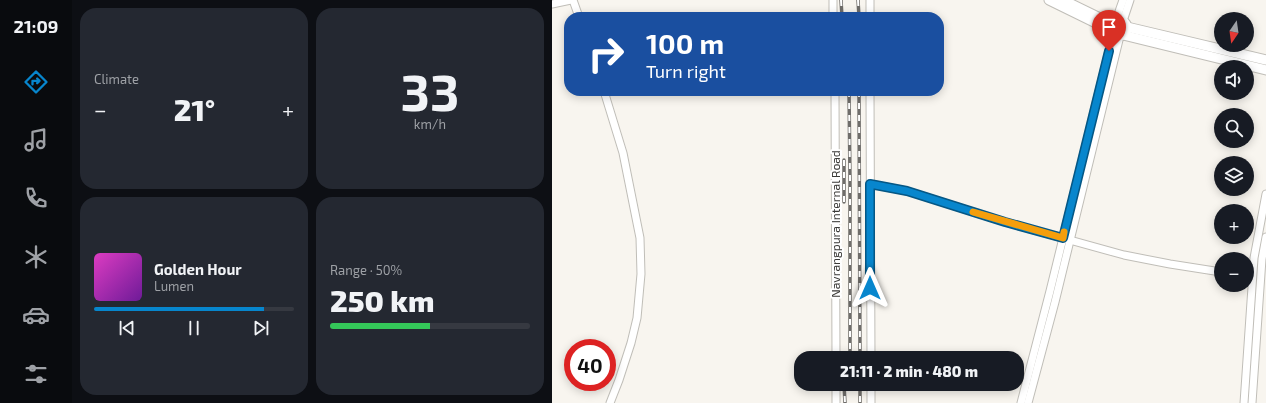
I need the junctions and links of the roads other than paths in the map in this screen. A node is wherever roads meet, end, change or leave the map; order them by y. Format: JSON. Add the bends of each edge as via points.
{"nodes":[{"id":1,"x":572,"y":0,"type":"edge"},
{"id":2,"x":833,"y":0,"type":"edge"},
{"id":3,"x":870,"y":0,"type":"edge"},
{"id":4,"x":1049,"y":0,"type":"edge"},
{"id":5,"x":1063,"y":0,"type":"edge"},
{"id":6,"x":1122,"y":0,"type":"edge"},
{"id":7,"x":1130,"y":0,"type":"edge"},
{"id":8,"x":552,"y":4,"type":"edge"},
{"id":9,"x":577,"y":12,"type":"edge"},
{"id":10,"x":833,"y":12,"type":"edge"},
{"id":11,"x":870,"y":12,"type":"edge"},
{"id":12,"x":1118,"y":28,"type":"junction"},
{"id":13,"x":1266,"y":60,"type":"edge"},
{"id":14,"x":1266,"y":70,"type":"edge"},
{"id":15,"x":606,"y":96,"type":"edge"},
{"id":16,"x":835,"y":96,"type":"edge"},
{"id":17,"x":870,"y":96,"type":"edge"},
{"id":18,"x":870,"y":184,"type":"junction"},
{"id":19,"x":1266,"y":194,"type":"edge"},
{"id":20,"x":1266,"y":237,"type":"edge"},
{"id":21,"x":1063,"y":238,"type":"junction"},
{"id":22,"x":1070,"y":240,"type":"junction"},
{"id":23,"x":1254,"y":258,"type":"edge"},
{"id":24,"x":1214,"y":271,"type":"edge"},
{"id":25,"x":1263,"y":277,"type":"edge"},
{"id":26,"x":1249,"y":292,"type":"edge"},
{"id":27,"x":836,"y":351,"type":"edge"},
{"id":28,"x":871,"y":351,"type":"edge"},
{"id":29,"x":836,"y":391,"type":"edge"},
{"id":30,"x":871,"y":391,"type":"edge"},
{"id":31,"x":610,"y":403,"type":"edge"},
{"id":32,"x":836,"y":403,"type":"edge"},
{"id":33,"x":871,"y":403,"type":"edge"},
{"id":34,"x":1021,"y":403,"type":"edge"},
{"id":35,"x":1028,"y":403,"type":"edge"},
{"id":36,"x":1244,"y":403,"type":"edge"},
{"id":37,"x":1252,"y":403,"type":"edge"}],
"edges":[{"from":1,"to":8,"type":"street"},
{"from":1,"to":9,"type":"street"},
{"from":2,"to":10,"type":"street"},
{"from":3,"to":11,"type":"street"},
{"from":4,"to":12,"type":"main road","via":[[1098,24]]},
{"from":5,"to":12,"type":"main road"},
{"from":6,"to":12,"type":"street"},
{"from":7,"to":12,"type":"street"},
{"from":12,"to":13,"type":"main road"},
{"from":12,"to":14,"type":"main road"},
{"from":12,"to":21,"type":"street"},
{"from":12,"to":22,"type":"street"},
{"from":15,"to":31,"type":"street","via":[[623,153],[640,238],[641,274],[633,336]]},
{"from":16,"to":27,"type":"street","name":"Navrangpura Internal Road"},
{"from":17,"to":18,"type":"street"},
{"from":18,"to":21,"type":"street","via":[[907,191]]},
{"from":18,"to":28,"type":"street"},
{"from":19,"to":23,"type":"street"},
{"from":20,"to":25,"type":"street","via":[[1262,259]]},
{"from":21,"to":22,"type":"street"},
{"from":21,"to":34,"type":"street"},
{"from":22,"to":24,"type":"street","via":[[1131,256]]},
{"from":22,"to":35,"type":"street"},
{"from":25,"to":37,"type":"street"},
{"from":26,"to":36,"type":"street"},
{"from":29,"to":32,"type":"street"},
{"from":30,"to":33,"type":"street"}]}
